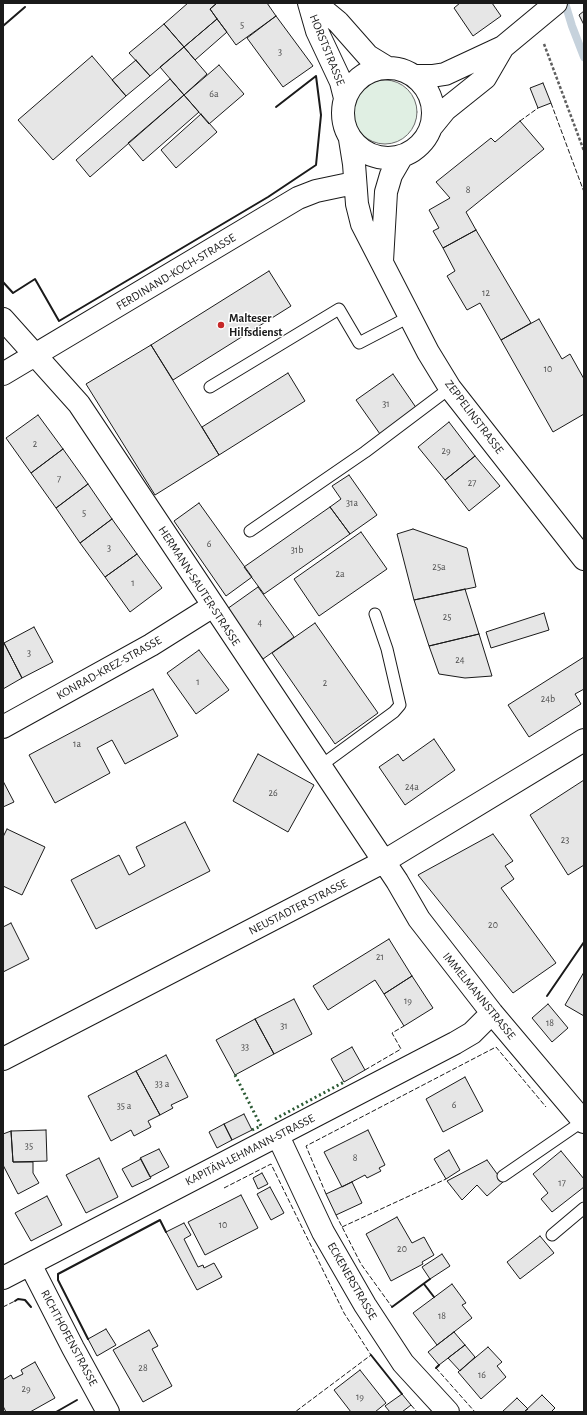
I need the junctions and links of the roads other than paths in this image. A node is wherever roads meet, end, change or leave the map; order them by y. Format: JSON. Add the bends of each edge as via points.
{"nodes":[{"id":1,"x":309,"y":3,"type":"edge"},
{"id":2,"x":315,"y":3,"type":"edge"},
{"id":3,"x":556,"y":3,"type":"edge"},
{"id":4,"x":503,"y":47,"type":"junction"},
{"id":5,"x":386,"y":67,"type":"junction"},
{"id":6,"x":415,"y":76,"type":"junction"},
{"id":7,"x":345,"y":98,"type":"junction"},
{"id":8,"x":432,"y":126,"type":"junction"},
{"id":9,"x":350,"y":139,"type":"junction"},
{"id":10,"x":402,"y":156,"type":"junction"},
{"id":11,"x":354,"y":183,"type":"junction"},
{"id":12,"x":382,"y":263,"type":"junction"},
{"id":13,"x":408,"y":317,"type":"junction"},
{"id":14,"x":3,"y":319,"type":"edge"},
{"id":15,"x":36,"y":355,"type":"junction"},
{"id":16,"x":3,"y":374,"type":"edge"},
{"id":17,"x":210,"y":387,"type":"dead end"},
{"id":18,"x":450,"y":388,"type":"junction"},
{"id":19,"x":250,"y":531,"type":"dead end"},
{"id":20,"x":584,"y":559,"type":"edge"},
{"id":21,"x":213,"y":606,"type":"junction"},
{"id":22,"x":375,"y":614,"type":"dead end"},
{"id":23,"x":3,"y":727,"type":"edge"},
{"id":24,"x":584,"y":740,"type":"edge"},
{"id":25,"x":319,"y":767,"type":"junction"},
{"id":26,"x":383,"y":862,"type":"junction"},
{"id":27,"x":492,"y":1013,"type":"junction"},
{"id":28,"x":3,"y":1059,"type":"edge"},
{"id":29,"x":583,"y":1121,"type":"edge"},
{"id":30,"x":278,"y":1136,"type":"junction"},
{"id":31,"x":503,"y":1176,"type":"dead end"},
{"id":32,"x":584,"y":1208,"type":"edge"},
{"id":33,"x":552,"y":1235,"type":"dead end"},
{"id":34,"x":30,"y":1264,"type":"junction"},
{"id":35,"x":3,"y":1278,"type":"edge"},
{"id":36,"x":108,"y":1412,"type":"edge"},
{"id":37,"x":448,"y":1412,"type":"edge"}],
"edges":[{"from":1,"to":7,"type":"street","name":"HORSTSTRASSE","via":[[317,31],[341,82]]},
{"from":2,"to":5,"type":"street","name":"HORSTSTRASSE","via":[[338,22],[368,56]]},
{"from":3,"to":4,"type":"street"},
{"from":4,"to":6,"type":"street","via":[[444,74]]},
{"from":4,"to":8,"type":"street","name":"HORSTSTRASSE","via":[[485,78],[445,110]]},
{"from":5,"to":6,"type":"street","name":"HORSTSTRASSE"},
{"from":5,"to":7,"type":"street","name":"HORSTSTRASSE","via":[[362,75],[352,85]]},
{"from":6,"to":8,"type":"street","via":[[431,98],[434,112]]},
{"from":7,"to":9,"type":"street","name":"HORSTSTRASSE","via":[[342,112],[344,126]]},
{"from":8,"to":10,"type":"street","name":"HORSTSTRASSE","via":[[415,150]]},
{"from":9,"to":10,"type":"street","name":"HORSTSTRASSE","via":[[361,150],[374,156]]},
{"from":9,"to":11,"type":"street","name":"ZEPPELINSTRASSE"},
{"from":10,"to":12,"type":"street","name":"ZEPPELINSTRASSE","via":[[386,192]]},
{"from":11,"to":12,"type":"street","name":"ZEPPELINSTRASSE","via":[[362,224]]},
{"from":11,"to":15,"type":"street","name":"FERDINAND-KOCH-STRASSE","via":[[298,198]]},
{"from":12,"to":13,"type":"street","name":"ZEPPELINSTRASSE"},
{"from":13,"to":17,"type":"lane","via":[[358,343],[339,309]]},
{"from":13,"to":18,"type":"street","name":"ZEPPELINSTRASSE"},
{"from":14,"to":15,"type":"street","name":"HERMANN-SAUTER-STRASSE"},
{"from":15,"to":16,"type":"street","name":"FERDINAND-KOCH-STRASSE"},
{"from":15,"to":21,"type":"street","name":"HERMANN-SAUTER-STRASSE","via":[[79,404]]},
{"from":18,"to":19,"type":"lane","via":[[365,452]]},
{"from":18,"to":20,"type":"street","name":"ZEPPELINSTRASSE"},
{"from":21,"to":23,"type":"street","name":"KONRAD-KREZ-STRASSE","via":[[152,645]]},
{"from":21,"to":25,"type":"street","name":"HERMANN-SAUTER-STRASSE"},
{"from":22,"to":25,"type":"lane","via":[[387,649],[400,705]]},
{"from":24,"to":26,"type":"street","name":"NEUSTADTER STRASSE"},
{"from":25,"to":26,"type":"street","name":"HERMANN-SAUTER-STRASSE"},
{"from":26,"to":27,"type":"street","name":"IMMELMANNSTRASSE","via":[[419,919]]},
{"from":26,"to":28,"type":"street","name":"NEUSTADTER STRASSE"},
{"from":27,"to":29,"type":"street","name":"IMMELMANNSTRASSE"},
{"from":27,"to":30,"type":"street","name":"KAPITÄN-LEHMANN-STRASSE","via":[[472,1033],[455,1043]]},
{"from":29,"to":31,"type":"lane"},
{"from":30,"to":34,"type":"street","name":"KAPITÄN-LEHMANN-STRASSE"},
{"from":30,"to":37,"type":"street","name":"ECKENERSTRASSE","via":[[324,1232],[365,1305],[404,1363]]},
{"from":32,"to":33,"type":"lane"},
{"from":34,"to":35,"type":"street","name":"KAPITÄN-LEHMANN-STRASSE"},
{"from":34,"to":36,"type":"street","name":"RICHTHOFENSTRASSE"}]}
